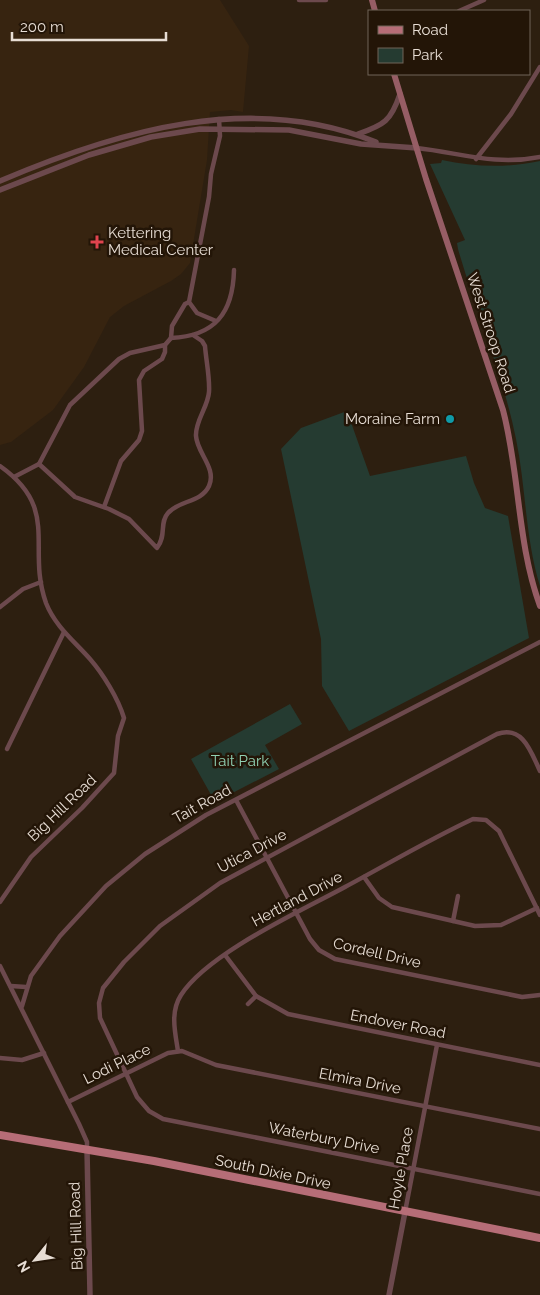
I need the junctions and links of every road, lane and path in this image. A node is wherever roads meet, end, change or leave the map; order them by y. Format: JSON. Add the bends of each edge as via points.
{"nodes":[{"id":1,"x":299,"y":0,"type":"edge"},
{"id":2,"x":326,"y":0,"type":"edge"},
{"id":3,"x":484,"y":0,"type":"edge"},
{"id":4,"x":461,"y":10,"type":"edge"},
{"id":5,"x":540,"y":66,"type":"edge"},
{"id":6,"x":394,"y":75,"type":"edge"},
{"id":7,"x":400,"y":94,"type":"junction"},
{"id":8,"x":219,"y":119,"type":"junction"},
{"id":9,"x":220,"y":128,"type":"junction"},
{"id":10,"x":357,"y":134,"type":"junction"},
{"id":11,"x":380,"y":144,"type":"junction"},
{"id":12,"x":417,"y":148,"type":"junction"},
{"id":13,"x":540,"y":157,"type":"edge"},
{"id":14,"x":476,"y":159,"type":"junction"},
{"id":15,"x":0,"y":181,"type":"edge"},
{"id":16,"x":0,"y":190,"type":"edge"},
{"id":17,"x":234,"y":270,"type":"dead end"},
{"id":18,"x":189,"y":302,"type":"junction"},
{"id":19,"x":216,"y":321,"type":"junction"},
{"id":20,"x":193,"y":335,"type":"junction"},
{"id":21,"x":171,"y":338,"type":"junction"},
{"id":22,"x":165,"y":345,"type":"junction"},
{"id":23,"x":39,"y":464,"type":"junction"},
{"id":24,"x":0,"y":466,"type":"edge"},
{"id":25,"x":14,"y":477,"type":"junction"},
{"id":26,"x":104,"y":507,"type":"junction"},
{"id":27,"x":41,"y":582,"type":"junction"},
{"id":28,"x":540,"y":606,"type":"edge"},
{"id":29,"x":0,"y":607,"type":"edge"},
{"id":30,"x":64,"y":632,"type":"junction"},
{"id":31,"x":540,"y":642,"type":"edge"},
{"id":32,"x":6,"y":749,"type":"dead end"},
{"id":33,"x":540,"y":771,"type":"edge"},
{"id":34,"x":236,"y":800,"type":"junction"},
{"id":35,"x":267,"y":857,"type":"junction"},
{"id":36,"x":364,"y":877,"type":"junction"},
{"id":37,"x":458,"y":896,"type":"dead end"},
{"id":38,"x":0,"y":902,"type":"edge"},
{"id":39,"x":537,"y":908,"type":"junction"},
{"id":40,"x":297,"y":913,"type":"junction"},
{"id":41,"x":540,"y":915,"type":"edge"},
{"id":42,"x":452,"y":921,"type":"junction"},
{"id":43,"x":225,"y":955,"type":"junction"},
{"id":44,"x":0,"y":966,"type":"edge"},
{"id":45,"x":11,"y":986,"type":"junction"},
{"id":46,"x":26,"y":987,"type":"junction"},
{"id":47,"x":540,"y":995,"type":"edge"},
{"id":48,"x":256,"y":996,"type":"junction"},
{"id":49,"x":248,"y":1004,"type":"dead end"},
{"id":50,"x":22,"y":1006,"type":"junction"},
{"id":51,"x":437,"y":1045,"type":"junction"},
{"id":52,"x":178,"y":1051,"type":"junction"},
{"id":53,"x":44,"y":1054,"type":"junction"},
{"id":54,"x":0,"y":1058,"type":"edge"},
{"id":55,"x":540,"y":1065,"type":"edge"},
{"id":56,"x":126,"y":1073,"type":"junction"},
{"id":57,"x":68,"y":1102,"type":"junction"},
{"id":58,"x":425,"y":1106,"type":"junction"},
{"id":59,"x":540,"y":1129,"type":"edge"},
{"id":60,"x":0,"y":1135,"type":"edge"},
{"id":61,"x":87,"y":1150,"type":"junction"},
{"id":62,"x":412,"y":1169,"type":"junction"},
{"id":63,"x":540,"y":1194,"type":"edge"},
{"id":64,"x":405,"y":1212,"type":"junction"},
{"id":65,"x":540,"y":1238,"type":"edge"},
{"id":66,"x":90,"y":1295,"type":"edge"},
{"id":67,"x":389,"y":1295,"type":"edge"}],
"edges":[{"from":1,"to":2,"type":"street"},
{"from":3,"to":4,"type":"street"},
{"from":5,"to":14,"type":"street","via":[[511,114]]},
{"from":6,"to":7,"type":"main road","name":"West Stroop Road"},
{"from":7,"to":10,"type":"street","via":[[388,120]]},
{"from":7,"to":12,"type":"main road","name":"West Stroop Road"},
{"from":8,"to":9,"type":"street"},
{"from":8,"to":10,"type":"street","via":[[312,124]]},
{"from":8,"to":15,"type":"street","via":[[180,123],[117,137]]},
{"from":9,"to":11,"type":"street","via":[[289,130],[360,144]]},
{"from":9,"to":16,"type":"street","via":[[159,136],[116,147]]},
{"from":9,"to":18,"type":"street"},
{"from":10,"to":11,"type":"street"},
{"from":11,"to":12,"type":"street"},
{"from":12,"to":14,"type":"street"},
{"from":12,"to":28,"type":"main road","name":"West Stroop Road","via":[[503,410],[512,449],[526,554]]},
{"from":13,"to":14,"type":"street","via":[[506,161]]},
{"from":17,"to":19,"type":"street","via":[[230,304]]},
{"from":18,"to":19,"type":"street","via":[[197,312]]},
{"from":18,"to":21,"type":"street","via":[[172,326]]},
{"from":19,"to":20,"type":"street"},
{"from":20,"to":21,"type":"street"},
{"from":20,"to":26,"type":"street","via":[[205,346],[209,392],[196,437],[210,469],[209,485],[199,497],[177,506],[166,515],[164,537],[157,548],[129,519]]},
{"from":21,"to":22,"type":"street"},
{"from":22,"to":23,"type":"street","via":[[125,355],[82,392],[65,414]]},
{"from":22,"to":26,"type":"street","via":[[162,359],[144,371],[139,380],[142,431],[121,461]]},
{"from":23,"to":25,"type":"street"},
{"from":23,"to":26,"type":"street","via":[[74,496]]},
{"from":24,"to":25,"type":"street","name":"Big Hill Road"},
{"from":25,"to":27,"type":"street","name":"Big Hill Road","via":[[35,506]]},
{"from":27,"to":29,"type":"street","via":[[23,589]]},
{"from":27,"to":30,"type":"street","name":"Big Hill Road","via":[[51,616]]},
{"from":30,"to":32,"type":"street"},
{"from":30,"to":38,"type":"street","name":"Big Hill Road","via":[[100,672],[123,715],[116,768],[111,778],[31,856]]},
{"from":31,"to":34,"type":"street","name":"Tait Road"},
{"from":33,"to":35,"type":"street","name":"Utica Drive","via":[[519,735],[497,734]]},
{"from":34,"to":35,"type":"street","name":"Cordell Drive"},
{"from":34,"to":46,"type":"street","name":"Tait Road","via":[[168,838],[112,881],[60,936]]},
{"from":35,"to":40,"type":"street","name":"Cordell Drive"},
{"from":35,"to":56,"type":"street","name":"Utica Drive","via":[[178,911],[143,941],[108,980],[99,1003],[100,1018]]},
{"from":36,"to":39,"type":"street","name":"Hertland Drive","via":[[473,819],[486,820],[499,831]]},
{"from":36,"to":40,"type":"street","name":"Hertland Drive"},
{"from":36,"to":42,"type":"street","via":[[379,898],[392,907]]},
{"from":37,"to":42,"type":"street"},
{"from":39,"to":41,"type":"street"},
{"from":39,"to":42,"type":"street","via":[[495,926]]},
{"from":40,"to":43,"type":"street","name":"Hertland Drive"},
{"from":40,"to":47,"type":"street","name":"Cordell Drive","via":[[314,945],[334,960],[522,996]]},
{"from":43,"to":48,"type":"street","name":"Endover Road"},
{"from":43,"to":52,"type":"street","name":"Hertland Drive","via":[[194,980],[177,1001],[174,1022]]},
{"from":44,"to":45,"type":"street","name":"Big Hill Road"},
{"from":45,"to":46,"type":"street"},
{"from":45,"to":50,"type":"street","name":"Big Hill Road"},
{"from":46,"to":50,"type":"street","name":"Tait Road"},
{"from":48,"to":49,"type":"street"},
{"from":48,"to":51,"type":"street","name":"Endover Road","via":[[288,1014]]},
{"from":50,"to":53,"type":"street","name":"Big Hill Road"},
{"from":51,"to":55,"type":"street","name":"Endover Road"},
{"from":51,"to":58,"type":"street","name":"Hoyle Place"},
{"from":52,"to":56,"type":"street","name":"Lodi Place"},
{"from":52,"to":58,"type":"street","name":"Elmira Drive","via":[[216,1065]]},
{"from":53,"to":54,"type":"street","via":[[22,1060]]},
{"from":53,"to":57,"type":"street","name":"Big Hill Road"},
{"from":56,"to":57,"type":"street","name":"Lodi Place"},
{"from":56,"to":62,"type":"street","name":"Waterbury Drive","via":[[142,1105],[163,1119]]},
{"from":57,"to":61,"type":"street","name":"Big Hill Road","via":[[87,1142]]},
{"from":58,"to":59,"type":"street","name":"Elmira Drive"},
{"from":58,"to":62,"type":"street","name":"Hoyle Place"},
{"from":60,"to":61,"type":"main road","name":"South Dixie Drive"},
{"from":61,"to":64,"type":"main road","name":"South Dixie Drive"},
{"from":61,"to":66,"type":"street","name":"Big Hill Road"},
{"from":62,"to":63,"type":"street","name":"Waterbury Drive"},
{"from":62,"to":64,"type":"street","name":"Hoyle Place"},
{"from":64,"to":65,"type":"main road","name":"South Dixie Drive"},
{"from":64,"to":67,"type":"street","name":"Hoyle Place"}]}
